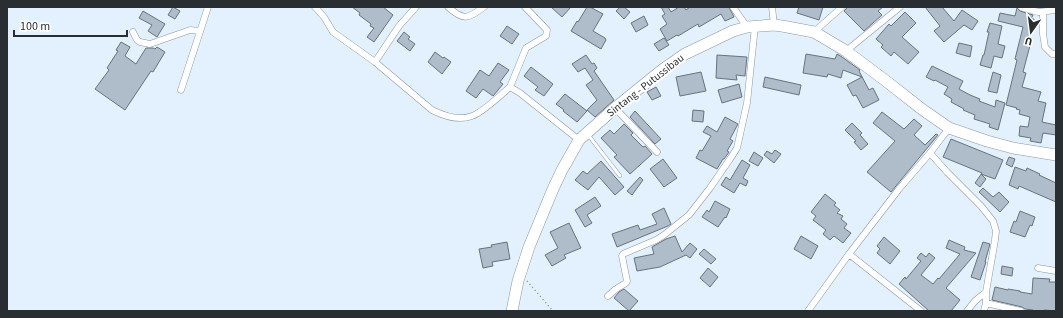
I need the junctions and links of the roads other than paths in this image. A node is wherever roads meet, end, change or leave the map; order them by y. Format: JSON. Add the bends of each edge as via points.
{"nodes":[{"id":1,"x":208,"y":7,"type":"edge"},
{"id":2,"x":315,"y":7,"type":"edge"},
{"id":3,"x":416,"y":7,"type":"edge"},
{"id":4,"x":448,"y":7,"type":"edge"},
{"id":5,"x":484,"y":7,"type":"edge"},
{"id":6,"x":525,"y":7,"type":"edge"},
{"id":7,"x":733,"y":7,"type":"edge"},
{"id":8,"x":772,"y":7,"type":"edge"},
{"id":9,"x":842,"y":7,"type":"edge"},
{"id":10,"x":900,"y":7,"type":"edge"},
{"id":11,"x":1021,"y":7,"type":"edge"},
{"id":12,"x":1056,"y":10,"type":"edge"},
{"id":13,"x":1043,"y":12,"type":"junction"},
{"id":14,"x":774,"y":25,"type":"junction"},
{"id":15,"x":751,"y":27,"type":"junction"},
{"id":16,"x":200,"y":31,"type":"junction"},
{"id":17,"x":133,"y":32,"type":"dead end"},
{"id":18,"x":814,"y":32,"type":"junction"},
{"id":19,"x":846,"y":51,"type":"junction"},
{"id":20,"x":1056,"y":54,"type":"edge"},
{"id":21,"x":375,"y":62,"type":"junction"},
{"id":22,"x":510,"y":87,"type":"junction"},
{"id":23,"x":181,"y":90,"type":"dead end"},
{"id":24,"x":615,"y":108,"type":"junction"},
{"id":25,"x":950,"y":128,"type":"junction"},
{"id":26,"x":583,"y":136,"type":"junction"},
{"id":27,"x":658,"y":152,"type":"dead end"},
{"id":28,"x":930,"y":153,"type":"junction"},
{"id":29,"x":1056,"y":155,"type":"edge"},
{"id":30,"x":620,"y":176,"type":"dead end"},
{"id":31,"x":849,"y":254,"type":"junction"},
{"id":32,"x":1038,"y":268,"type":"dead end"},
{"id":33,"x":1056,"y":271,"type":"edge"},
{"id":34,"x":986,"y":292,"type":"junction"},
{"id":35,"x":608,"y":296,"type":"dead end"},
{"id":36,"x":986,"y":303,"type":"junction"},
{"id":37,"x":512,"y":311,"type":"edge"},
{"id":38,"x":808,"y":311,"type":"edge"},
{"id":39,"x":921,"y":311,"type":"edge"},
{"id":40,"x":967,"y":311,"type":"edge"},
{"id":41,"x":984,"y":311,"type":"edge"},
{"id":42,"x":1021,"y":311,"type":"edge"}],
"edges":[{"from":1,"to":16,"type":"street"},
{"from":2,"to":21,"type":"street","via":[[333,32]]},
{"from":3,"to":21,"type":"street"},
{"from":4,"to":5,"type":"street","via":[[459,16],[465,17]]},
{"from":6,"to":22,"type":"street","via":[[547,33],[526,48]]},
{"from":7,"to":15,"type":"street"},
{"from":8,"to":14,"type":"street"},
{"from":9,"to":18,"type":"street"},
{"from":10,"to":19,"type":"street"},
{"from":11,"to":13,"type":"street"},
{"from":12,"to":13,"type":"street"},
{"from":13,"to":20,"type":"street","via":[[1045,47],[1052,54]]},
{"from":14,"to":15,"type":"highway","name":"Sintang - Putussibau"},
{"from":14,"to":18,"type":"highway","name":"Sintang - Putussibau"},
{"from":15,"to":24,"type":"highway","name":"Sintang - Putussibau","via":[[733,31],[685,54]]},
{"from":15,"to":35,"type":"street","via":[[747,103],[737,148],[688,215],[656,240],[623,254],[626,284]]},
{"from":16,"to":17,"type":"street","via":[[190,30],[150,44],[137,40]]},
{"from":16,"to":23,"type":"street"},
{"from":18,"to":19,"type":"highway","name":"Sintang - Putussibau"},
{"from":19,"to":25,"type":"highway","name":"Sintang - Putussibau"},
{"from":21,"to":22,"type":"street","via":[[432,110],[442,115],[472,116]]},
{"from":22,"to":26,"type":"street"},
{"from":24,"to":26,"type":"highway","name":"Sintang - Putussibau"},
{"from":24,"to":27,"type":"street"},
{"from":25,"to":28,"type":"street"},
{"from":25,"to":29,"type":"highway","name":"Sintang - Putussibau","via":[[1014,148]]},
{"from":26,"to":30,"type":"lane"},
{"from":26,"to":37,"type":"highway","name":"Sintang - Putussibau","via":[[562,170],[529,247]]},
{"from":28,"to":31,"type":"street","via":[[899,188]]},
{"from":28,"to":34,"type":"street","via":[[993,221],[996,232]]},
{"from":31,"to":38,"type":"street"},
{"from":31,"to":39,"type":"street"},
{"from":32,"to":33,"type":"street"},
{"from":34,"to":36,"type":"street"},
{"from":34,"to":40,"type":"street"},
{"from":36,"to":41,"type":"street"},
{"from":36,"to":42,"type":"street"}]}
